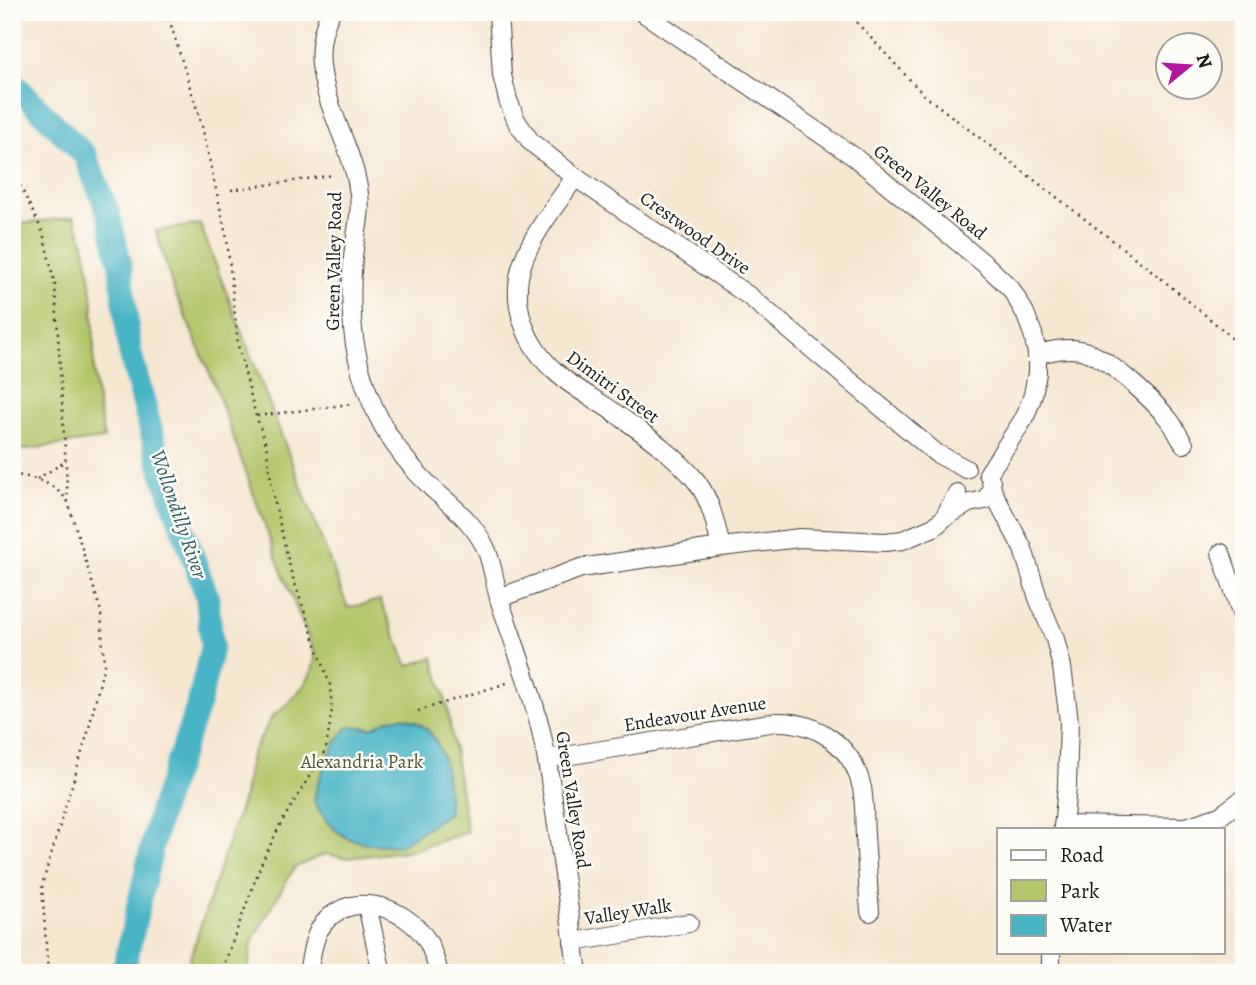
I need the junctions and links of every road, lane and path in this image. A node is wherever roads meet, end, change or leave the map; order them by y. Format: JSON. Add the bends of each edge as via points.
{"nodes":[{"id":1,"x":167,"y":12,"type":"edge"},
{"id":2,"x":331,"y":12,"type":"edge"},
{"id":3,"x":498,"y":12,"type":"edge"},
{"id":4,"x":642,"y":12,"type":"edge"},
{"id":5,"x":847,"y":12,"type":"edge"},
{"id":6,"x":12,"y":174,"type":"edge"},
{"id":7,"x":334,"y":175,"type":"dead end"},
{"id":8,"x":576,"y":177,"type":"junction"},
{"id":9,"x":231,"y":190,"type":"dead end"},
{"id":10,"x":1244,"y":352,"type":"edge"},
{"id":11,"x":1037,"y":354,"type":"junction"},
{"id":12,"x":351,"y":404,"type":"dead end"},
{"id":13,"x":256,"y":416,"type":"junction"},
{"id":14,"x":1184,"y":444,"type":"dead end"},
{"id":15,"x":66,"y":461,"type":"junction"},
{"id":16,"x":12,"y":475,"type":"edge"},
{"id":17,"x":37,"y":479,"type":"junction"},
{"id":18,"x":973,"y":485,"type":"junction"},
{"id":19,"x":68,"y":502,"type":"junction"},
{"id":20,"x":721,"y":547,"type":"junction"},
{"id":21,"x":1221,"y":553,"type":"dead end"},
{"id":22,"x":499,"y":598,"type":"junction"},
{"id":23,"x":1244,"y":621,"type":"edge"},
{"id":24,"x":509,"y":675,"type":"dead end"},
{"id":25,"x":418,"y":711,"type":"dead end"},
{"id":26,"x":547,"y":759,"type":"junction"},
{"id":27,"x":1244,"y":798,"type":"edge"},
{"id":28,"x":1063,"y":827,"type":"edge"},
{"id":29,"x":368,"y":905,"type":"junction"},
{"id":30,"x":870,"y":912,"type":"dead end"},
{"id":31,"x":689,"y":923,"type":"dead end"},
{"id":32,"x":573,"y":942,"type":"junction"},
{"id":33,"x":1051,"y":954,"type":"edge"},
{"id":34,"x":48,"y":973,"type":"edge"},
{"id":35,"x":221,"y":973,"type":"edge"},
{"id":36,"x":309,"y":973,"type":"edge"},
{"id":37,"x":382,"y":973,"type":"edge"},
{"id":38,"x":439,"y":973,"type":"edge"},
{"id":39,"x":578,"y":973,"type":"edge"},
{"id":40,"x":1051,"y":973,"type":"edge"}],
"edges":[{"from":1,"to":13,"type":"path","via":[[218,198],[238,345]]},
{"from":2,"to":22,"type":"street","name":"Green Valley Road","via":[[319,51],[322,77],[359,195],[350,310],[361,374],[401,453],[476,530],[487,551]]},
{"from":3,"to":8,"type":"street","name":"Crestwood Drive","via":[[502,75],[517,121],[531,142]]},
{"from":4,"to":11,"type":"street","name":"Green Valley Road","via":[[853,156],[986,265],[1016,297]]},
{"from":5,"to":10,"type":"path","via":[[924,95],[1172,287]]},
{"from":6,"to":15,"type":"path","via":[[43,233],[55,284]]},
{"from":7,"to":9,"type":"path"},
{"from":8,"to":18,"type":"street","name":"Crestwood Drive","via":[[749,296]]},
{"from":8,"to":20,"type":"street","name":"Dimitri Street","via":[[524,258],[518,281],[523,326],[530,342],[559,376],[684,467],[708,500]]},
{"from":11,"to":14,"type":"street","via":[[1080,350],[1101,358],[1153,403]]},
{"from":11,"to":18,"type":"street","name":"Green Valley Road","via":[[1033,395],[1025,416]]},
{"from":12,"to":13,"type":"path"},
{"from":13,"to":35,"type":"path","via":[[266,444],[291,572],[330,685],[332,710],[326,750],[262,862]]},
{"from":15,"to":17,"type":"path"},
{"from":15,"to":19,"type":"path"},
{"from":16,"to":17,"type":"path"},
{"from":17,"to":19,"type":"path","via":[[60,491]]},
{"from":18,"to":20,"type":"street","name":"Green Valley Road","via":[[934,527],[903,540],[800,538]]},
{"from":18,"to":28,"type":"street","name":"Crestwood Drive","via":[[1013,530],[1055,639],[1069,721]]},
{"from":19,"to":34,"type":"path","via":[[101,612],[104,665],[42,885]]},
{"from":20,"to":22,"type":"street","name":"Green Valley Road","via":[[581,568]]},
{"from":21,"to":23,"type":"street"},
{"from":22,"to":26,"type":"street","name":"Green Valley Road","via":[[534,702]]},
{"from":24,"to":25,"type":"path","via":[[511,681]]},
{"from":26,"to":30,"type":"street","name":"Endeavour Avenue","via":[[776,722],[818,729],[838,743],[862,787]]},
{"from":26,"to":32,"type":"street","name":"Green Valley Road"},
{"from":27,"to":28,"type":"street","via":[[1220,816],[1186,827]]},
{"from":29,"to":36,"type":"street","via":[[347,906],[326,921],[313,945]]},
{"from":29,"to":37,"type":"street"},
{"from":29,"to":38,"type":"street","via":[[388,909],[416,928],[427,941]]},
{"from":31,"to":32,"type":"street","name":"Valley Walk"},
{"from":32,"to":39,"type":"street","name":"Green Valley Road"},
{"from":33,"to":40,"type":"street"}]}
